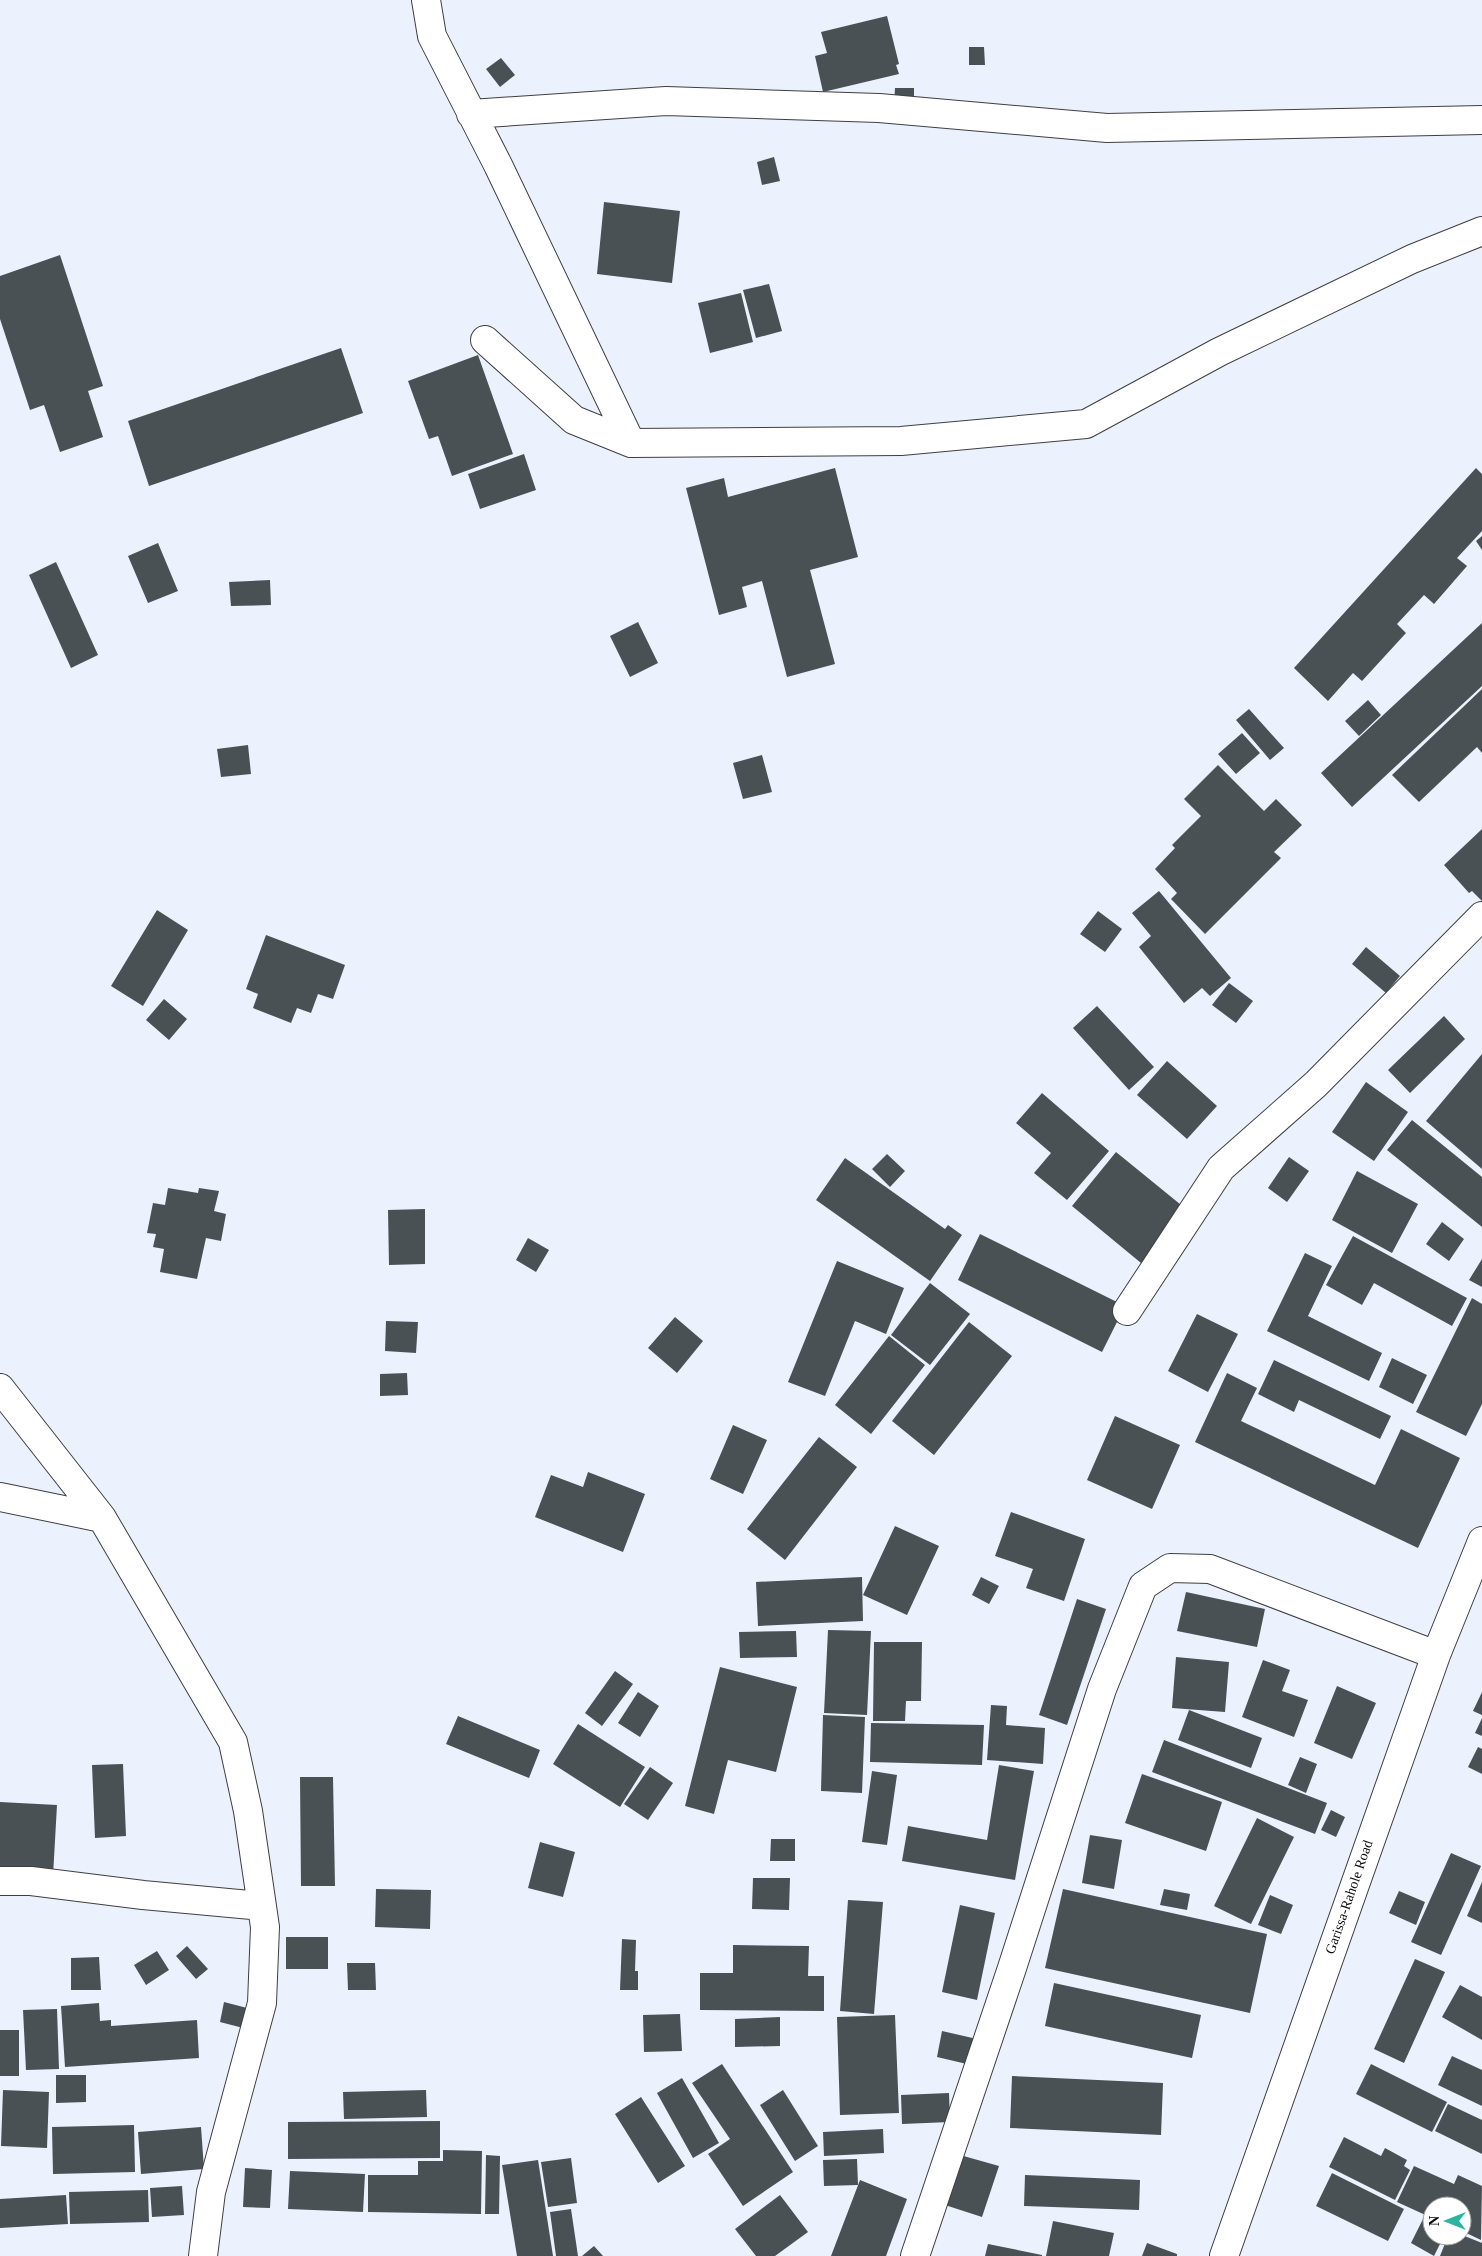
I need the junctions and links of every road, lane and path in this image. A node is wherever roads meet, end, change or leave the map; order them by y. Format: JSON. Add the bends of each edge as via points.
{"nodes":[{"id":1,"x":426,"y":0,"type":"edge"},
{"id":2,"x":472,"y":114,"type":"junction"},
{"id":3,"x":1482,"y":120,"type":"edge"},
{"id":4,"x":1482,"y":231,"type":"edge"},
{"id":5,"x":485,"y":340,"type":"dead end"},
{"id":6,"x":631,"y":443,"type":"junction"},
{"id":7,"x":1482,"y":916,"type":"edge"},
{"id":8,"x":1127,"y":1311,"type":"dead end"},
{"id":9,"x":0,"y":1388,"type":"edge"},
{"id":10,"x":0,"y":1497,"type":"edge"},
{"id":11,"x":102,"y":1518,"type":"junction"},
{"id":12,"x":1482,"y":1541,"type":"edge"},
{"id":13,"x":1436,"y":1655,"type":"junction"},
{"id":14,"x":0,"y":1881,"type":"edge"},
{"id":15,"x":262,"y":1906,"type":"junction"},
{"id":16,"x":203,"y":2256,"type":"edge"},
{"id":17,"x":915,"y":2256,"type":"edge"},
{"id":18,"x":1224,"y":2256,"type":"edge"}],
"edges":[{"from":1,"to":2,"type":"street","via":[[432,36]]},
{"from":2,"to":3,"type":"street","via":[[666,101],[879,108],[1107,128]]},
{"from":2,"to":6,"type":"street"},
{"from":4,"to":6,"type":"street","via":[[1412,259],[1219,352],[1086,424],[901,441]]},
{"from":5,"to":6,"type":"street","via":[[574,420]]},
{"from":7,"to":8,"type":"street","via":[[1316,1084],[1220,1168]]},
{"from":9,"to":11,"type":"street"},
{"from":10,"to":11,"type":"street"},
{"from":11,"to":15,"type":"street","via":[[233,1742],[248,1812]]},
{"from":12,"to":13,"type":"street","name":"Garissa-Rahole Road"},
{"from":13,"to":17,"type":"street","via":[[1210,1568],[1170,1568],[1143,1586],[1102,1689]]},
{"from":13,"to":18,"type":"street","name":"Garissa-Rahole Road"},
{"from":14,"to":15,"type":"street","via":[[31,1881]]},
{"from":15,"to":16,"type":"street","via":[[265,1927],[262,2004],[211,2192]]}]}
